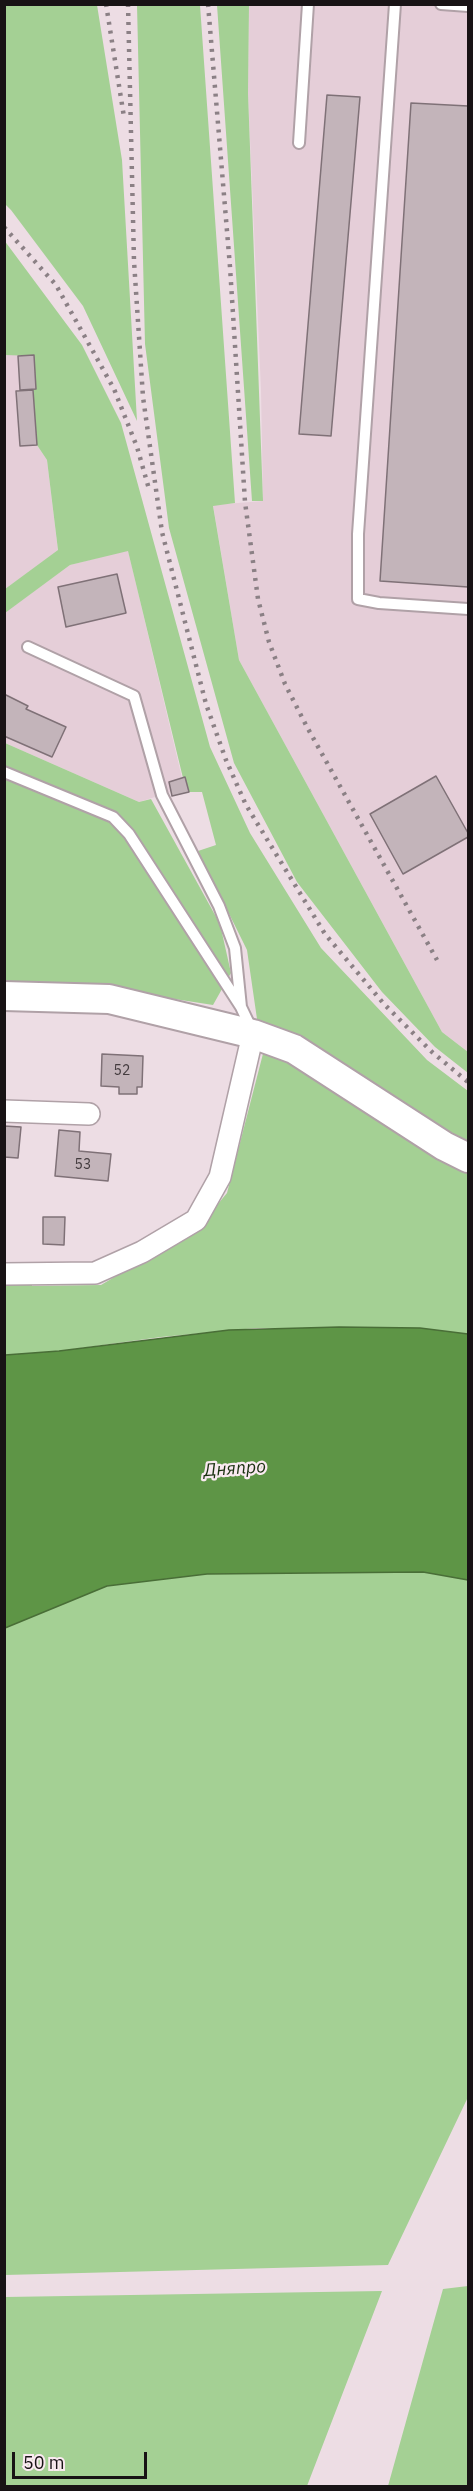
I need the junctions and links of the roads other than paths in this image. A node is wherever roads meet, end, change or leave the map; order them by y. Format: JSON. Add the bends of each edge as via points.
{"nodes":[{"id":1,"x":308,"y":4,"type":"edge"},
{"id":2,"x":395,"y":4,"type":"edge"},
{"id":3,"x":441,"y":4,"type":"edge"},
{"id":4,"x":468,"y":6,"type":"edge"},
{"id":5,"x":299,"y":143,"type":"dead end"},
{"id":6,"x":468,"y":609,"type":"edge"},
{"id":7,"x":28,"y":647,"type":"dead end"},
{"id":8,"x":4,"y":772,"type":"edge"},
{"id":9,"x":4,"y":996,"type":"edge"},
{"id":10,"x":241,"y":1006,"type":"junction"},
{"id":11,"x":253,"y":1034,"type":"junction"},
{"id":12,"x":4,"y":1111,"type":"edge"},
{"id":13,"x":89,"y":1114,"type":"dead end"},
{"id":14,"x":468,"y":1158,"type":"edge"},
{"id":15,"x":4,"y":1274,"type":"edge"}],
"edges":[{"from":1,"to":5,"type":"lane"},
{"from":2,"to":6,"type":"lane","via":[[358,534],[358,599]]},
{"from":3,"to":4,"type":"lane"},
{"from":7,"to":10,"type":"lane","via":[[134,696],[162,795],[219,906],[235,948]]},
{"from":8,"to":10,"type":"lane","via":[[112,817],[129,834]]},
{"from":9,"to":11,"type":"street","via":[[109,999]]},
{"from":10,"to":11,"type":"lane"},
{"from":11,"to":14,"type":"street","via":[[294,1049]]},
{"from":11,"to":15,"type":"street","via":[[220,1177],[196,1220],[142,1252],[95,1273]]},
{"from":12,"to":13,"type":"street"}]}
